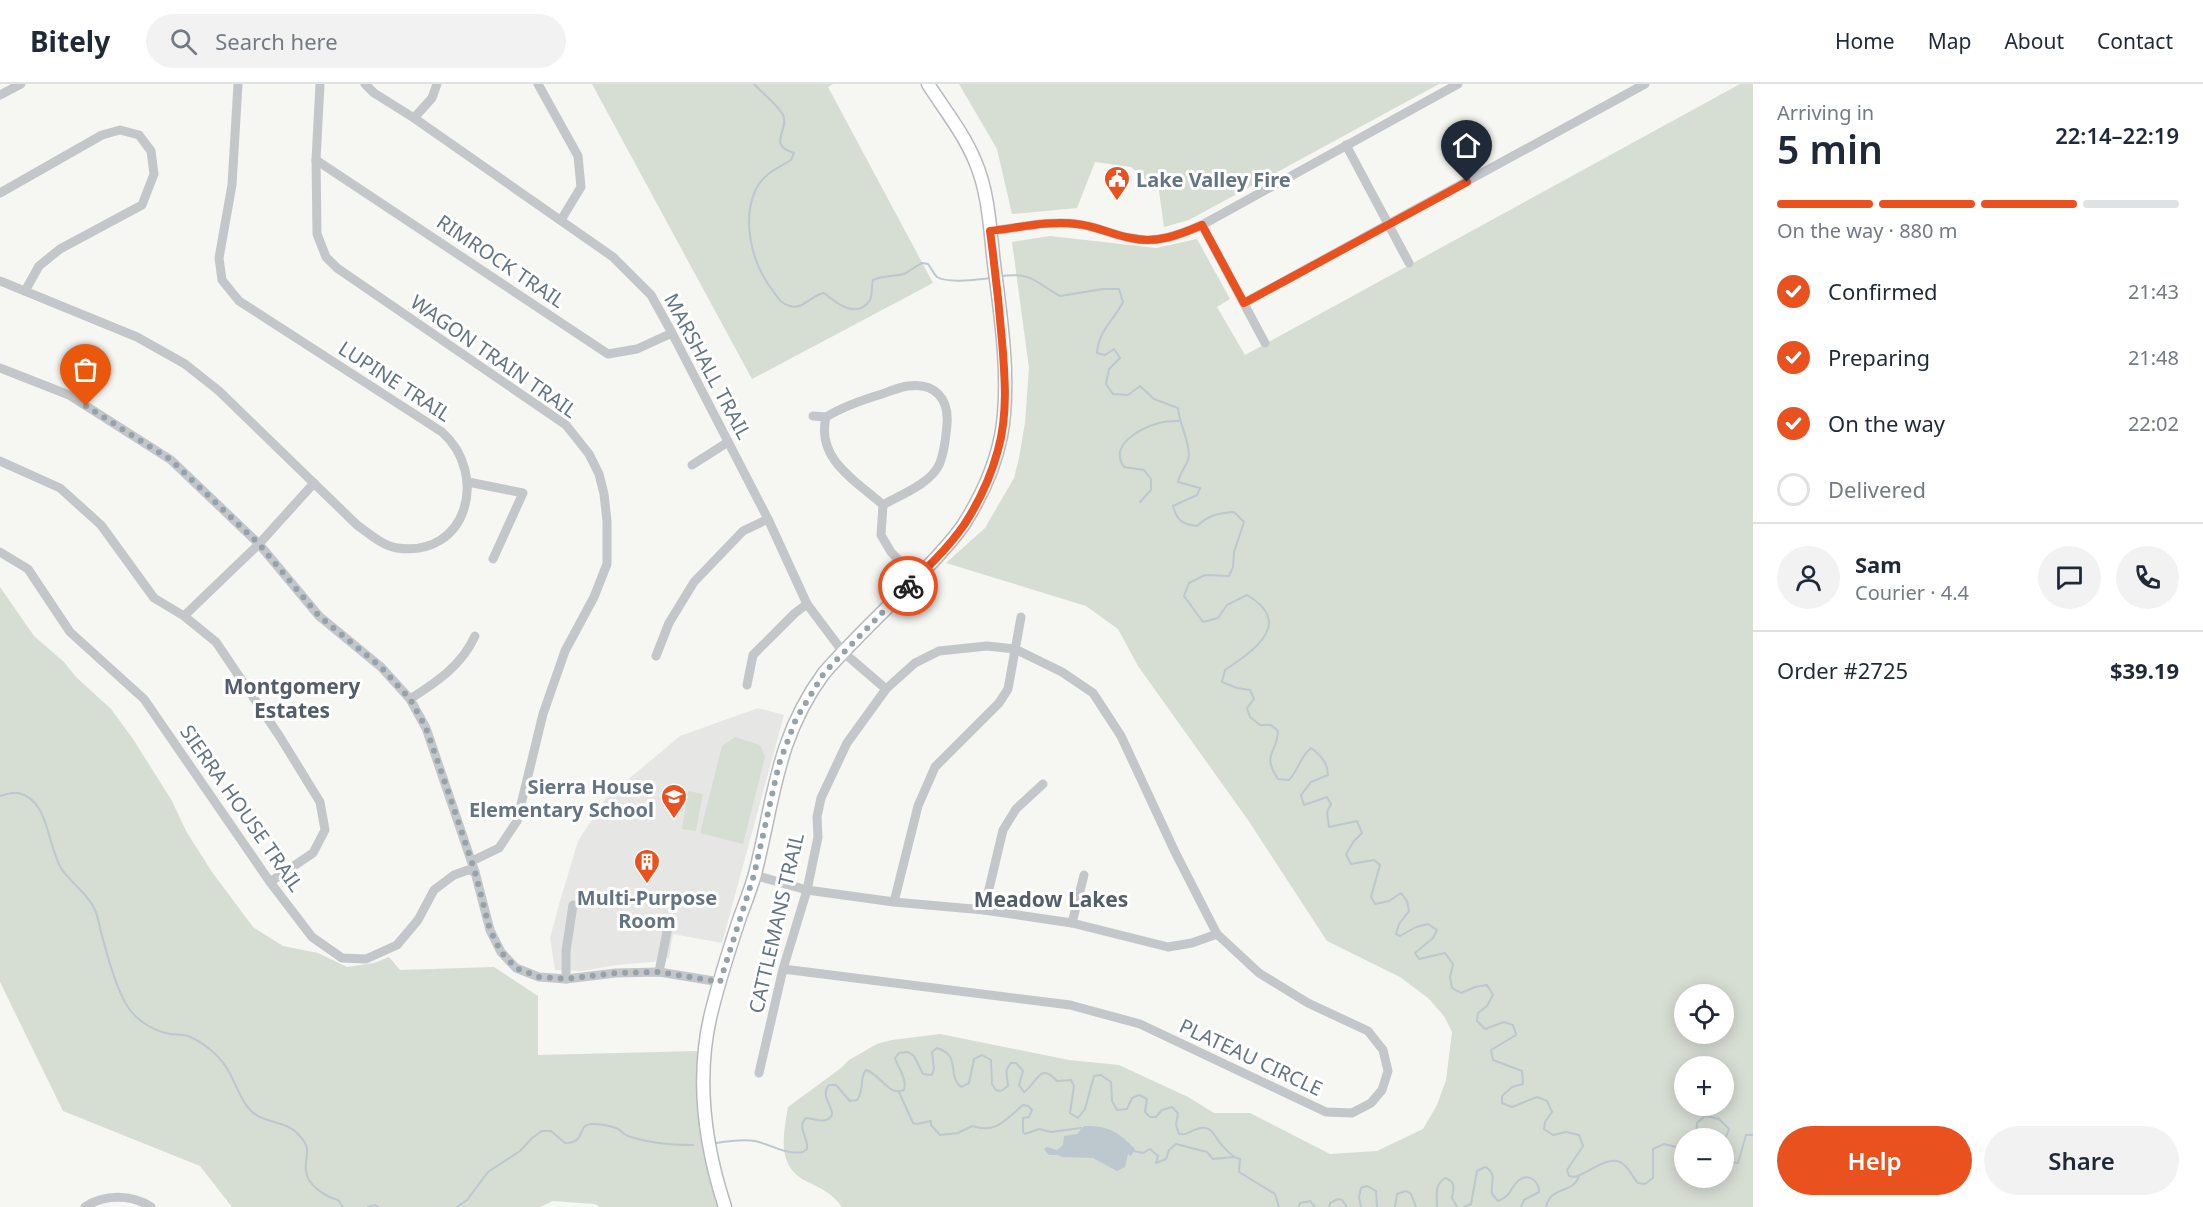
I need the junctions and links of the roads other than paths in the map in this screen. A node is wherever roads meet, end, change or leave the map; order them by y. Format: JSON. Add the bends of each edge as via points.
{"nodes":[{"id":1,"x":21,"y":84,"type":"edge"},
{"id":2,"x":238,"y":84,"type":"edge"},
{"id":3,"x":320,"y":84,"type":"edge"},
{"id":4,"x":365,"y":84,"type":"edge"},
{"id":5,"x":437,"y":84,"type":"edge"},
{"id":6,"x":538,"y":84,"type":"edge"},
{"id":7,"x":928,"y":84,"type":"edge"},
{"id":8,"x":1458,"y":84,"type":"edge"},
{"id":9,"x":1645,"y":84,"type":"edge"},
{"id":10,"x":0,"y":95,"type":"edge"},
{"id":11,"x":414,"y":118,"type":"junction"},
{"id":12,"x":1346,"y":146,"type":"junction"},
{"id":13,"x":316,"y":160,"type":"junction"},
{"id":14,"x":0,"y":193,"type":"edge"},
{"id":15,"x":561,"y":220,"type":"junction"},
{"id":16,"x":1202,"y":225,"type":"junction"},
{"id":17,"x":1388,"y":225,"type":"junction"},
{"id":18,"x":990,"y":231,"type":"junction"},
{"id":19,"x":1409,"y":263,"type":"dead end"},
{"id":20,"x":0,"y":280,"type":"edge"},
{"id":21,"x":25,"y":291,"type":"junction"},
{"id":22,"x":1244,"y":303,"type":"junction"},
{"id":23,"x":672,"y":333,"type":"junction"},
{"id":24,"x":1265,"y":343,"type":"dead end"},
{"id":25,"x":0,"y":368,"type":"edge"},
{"id":26,"x":813,"y":416,"type":"dead end"},
{"id":27,"x":826,"y":417,"type":"junction"},
{"id":28,"x":728,"y":442,"type":"junction"},
{"id":29,"x":0,"y":461,"type":"edge"},
{"id":30,"x":692,"y":465,"type":"dead end"},
{"id":31,"x":468,"y":482,"type":"junction"},
{"id":32,"x":314,"y":483,"type":"junction"},
{"id":33,"x":883,"y":505,"type":"junction"},
{"id":34,"x":768,"y":519,"type":"junction"},
{"id":35,"x":259,"y":544,"type":"junction"},
{"id":36,"x":0,"y":552,"type":"edge"},
{"id":37,"x":493,"y":560,"type":"dead end"},
{"id":38,"x":916,"y":578,"type":"junction"},
{"id":39,"x":807,"y":604,"type":"junction"},
{"id":40,"x":184,"y":616,"type":"junction"},
{"id":41,"x":1021,"y":617,"type":"dead end"},
{"id":42,"x":476,"y":636,"type":"dead end"},
{"id":43,"x":1015,"y":649,"type":"junction"},
{"id":44,"x":843,"y":652,"type":"junction"},
{"id":45,"x":656,"y":656,"type":"dead end"},
{"id":46,"x":747,"y":685,"type":"dead end"},
{"id":47,"x":886,"y":689,"type":"junction"},
{"id":48,"x":410,"y":699,"type":"junction"},
{"id":49,"x":1043,"y":784,"type":"dead end"},
{"id":50,"x":472,"y":861,"type":"junction"},
{"id":51,"x":475,"y":872,"type":"junction"},
{"id":52,"x":754,"y":875,"type":"junction"},
{"id":53,"x":1084,"y":875,"type":"dead end"},
{"id":54,"x":270,"y":882,"type":"junction"},
{"id":55,"x":807,"y":890,"type":"junction"},
{"id":56,"x":894,"y":902,"type":"junction"},
{"id":57,"x":573,"y":905,"type":"dead end"},
{"id":58,"x":984,"y":910,"type":"junction"},
{"id":59,"x":669,"y":922,"type":"dead end"},
{"id":60,"x":1072,"y":922,"type":"junction"},
{"id":61,"x":1217,"y":934,"type":"junction"},
{"id":62,"x":783,"y":969,"type":"junction"},
{"id":63,"x":659,"y":972,"type":"junction"},
{"id":64,"x":566,"y":979,"type":"junction"},
{"id":65,"x":720,"y":982,"type":"junction"},
{"id":66,"x":759,"y":1073,"type":"dead end"},
{"id":67,"x":85,"y":1207,"type":"edge"},
{"id":68,"x":151,"y":1207,"type":"edge"},
{"id":69,"x":725,"y":1207,"type":"edge"}],
"edges":[{"from":1,"to":10,"type":"street"},
{"from":2,"to":31,"type":"street","name":"LUPINE TRAIL","via":[[232,185],[219,258],[222,280],[239,301],[442,432],[460,454]]},
{"from":3,"to":13,"type":"street","name":"WAGON TRAIN TRAIL"},
{"from":4,"to":11,"type":"street","name":"MARSHALL TRAIL"},
{"from":5,"to":11,"type":"street","via":[[432,98]]},
{"from":6,"to":15,"type":"street","via":[[578,156],[581,187]]},
{"from":7,"to":18,"type":"main road","via":[[975,161]]},
{"from":8,"to":12,"type":"street"},
{"from":9,"to":17,"type":"street"},
{"from":11,"to":15,"type":"street","name":"MARSHALL TRAIL"},
{"from":12,"to":16,"type":"street"},
{"from":12,"to":17,"type":"street"},
{"from":13,"to":23,"type":"street","name":"RIMROCK TRAIL","via":[[608,354],[637,350]]},
{"from":13,"to":50,"type":"street","name":"WAGON TRAIN TRAIL","via":[[317,234],[326,258],[566,425],[589,454],[604,494],[607,564],[562,661],[543,714],[517,821],[499,848]]},
{"from":14,"to":21,"type":"street","via":[[102,135],[120,130],[139,135],[151,151],[154,174],[142,205],[60,249],[39,266]]},
{"from":15,"to":23,"type":"street","name":"MARSHALL TRAIL","via":[[613,257],[651,296]]},
{"from":16,"to":18,"type":"street","via":[[1179,236],[1154,240],[1133,239],[1077,224]]},
{"from":16,"to":22,"type":"street"},
{"from":17,"to":19,"type":"street"},
{"from":17,"to":22,"type":"street"},
{"from":18,"to":38,"type":"main road","via":[[1005,391],[999,450],[963,526]]},
{"from":20,"to":21,"type":"street","name":"LUPINE TRAIL"},
{"from":21,"to":32,"type":"street","name":"LUPINE TRAIL","via":[[137,337],[185,364],[219,391]]},
{"from":22,"to":24,"type":"street"},
{"from":23,"to":28,"type":"street","name":"MARSHALL TRAIL"},
{"from":25,"to":35,"type":"street","via":[[69,395],[171,460]]},
{"from":26,"to":27,"type":"street"},
{"from":27,"to":33,"type":"street","via":[[825,446],[833,461]]},
{"from":27,"to":33,"type":"street","via":[[842,407],[908,386],[923,386],[937,392],[944,401],[948,413],[939,465],[926,480]]},
{"from":28,"to":30,"type":"street"},
{"from":28,"to":34,"type":"street","name":"MARSHALL TRAIL"},
{"from":29,"to":40,"type":"street","via":[[60,488],[101,525],[154,598]]},
{"from":31,"to":32,"type":"street","name":"LUPINE TRAIL","via":[[466,504],[451,533],[427,546],[412,548],[395,548],[369,534]]},
{"from":31,"to":37,"type":"street","via":[[523,493]]},
{"from":32,"to":35,"type":"street"},
{"from":33,"to":38,"type":"street","via":[[881,535]]},
{"from":34,"to":39,"type":"street","name":"MARSHALL TRAIL"},
{"from":34,"to":45,"type":"street","via":[[742,531],[694,582],[669,623]]},
{"from":35,"to":40,"type":"street"},
{"from":35,"to":48,"type":"street","via":[[319,616],[381,667]]},
{"from":36,"to":54,"type":"street","name":"SIERRA HOUSE TRAIL","via":[[28,569],[70,632],[144,699]]},
{"from":38,"to":44,"type":"main road"},
{"from":39,"to":44,"type":"street","name":"MARSHALL TRAIL"},
{"from":39,"to":46,"type":"street","via":[[753,655]]},
{"from":40,"to":54,"type":"street","via":[[216,642],[320,802],[325,830],[313,853]]},
{"from":41,"to":43,"type":"street"},
{"from":42,"to":48,"type":"street","via":[[469,650],[441,680]]},
{"from":43,"to":47,"type":"street","name":"CATTLEMANS TRAIL","via":[[987,646],[939,651],[915,663]]},
{"from":43,"to":56,"type":"street","via":[[1008,689],[999,703],[935,767],[918,806]]},
{"from":43,"to":61,"type":"street","name":"PLATEAU CIRCLE","via":[[1062,672],[1093,693],[1122,736]]},
{"from":44,"to":47,"type":"street","name":"MARSHALL TRAIL"},
{"from":44,"to":52,"type":"main road","via":[[813,688],[789,735]]},
{"from":47,"to":55,"type":"street","name":"CATTLEMANS TRAIL","via":[[847,743],[820,798],[818,837]]},
{"from":48,"to":50,"type":"street","via":[[426,728]]},
{"from":49,"to":58,"type":"street","via":[[1016,808],[1003,830]]},
{"from":50,"to":51,"type":"street"},
{"from":51,"to":54,"type":"street","name":"SIERRA HOUSE TRAIL","via":[[454,875],[434,890],[418,920],[397,945],[366,959],[342,958],[312,937]]},
{"from":51,"to":64,"type":"street","via":[[490,930],[501,952],[516,968],[539,977]]},
{"from":52,"to":55,"type":"street"},
{"from":52,"to":65,"type":"main road"},
{"from":53,"to":60,"type":"street"},
{"from":55,"to":56,"type":"street"},
{"from":55,"to":62,"type":"street","name":"CATTLEMANS TRAIL"},
{"from":56,"to":58,"type":"street"},
{"from":57,"to":64,"type":"street"},
{"from":58,"to":60,"type":"street"},
{"from":59,"to":63,"type":"street"},
{"from":60,"to":61,"type":"street","via":[[1168,947]]},
{"from":61,"to":62,"type":"street","name":"PLATEAU CIRCLE","via":[[1259,973],[1308,1003],[1368,1031],[1383,1050],[1388,1071],[1382,1090],[1371,1103],[1352,1113],[1326,1112],[1140,1024],[1070,1005]]},
{"from":62,"to":66,"type":"street","name":"CATTLEMANS TRAIL"},
{"from":63,"to":64,"type":"street"},
{"from":63,"to":65,"type":"street"},
{"from":65,"to":69,"type":"main road","via":[[707,1036],[703,1094],[710,1152]]},
{"from":67,"to":68,"type":"street","via":[[108,1197],[127,1197]]}]}
